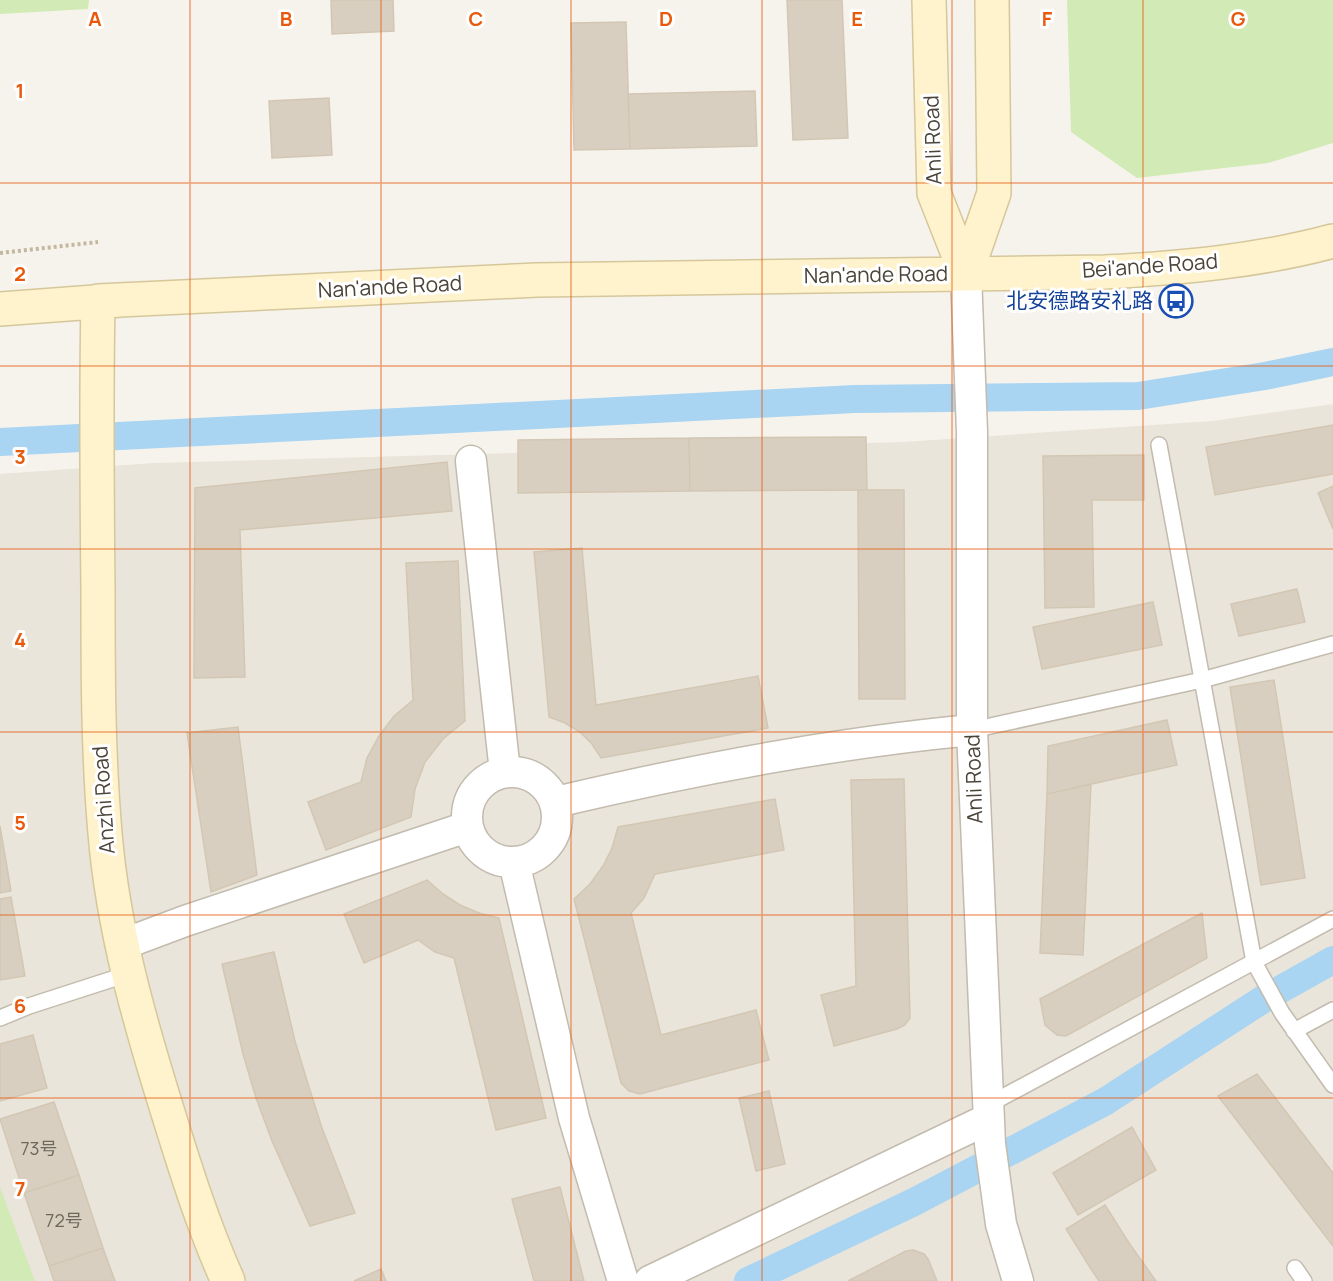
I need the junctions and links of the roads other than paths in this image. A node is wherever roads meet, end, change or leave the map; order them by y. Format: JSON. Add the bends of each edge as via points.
{"nodes":[{"id":1,"x":929,"y":0,"type":"edge"},
{"id":2,"x":992,"y":0,"type":"edge"},
{"id":3,"x":1333,"y":241,"type":"edge"},
{"id":4,"x":966,"y":274,"type":"junction"},
{"id":5,"x":98,"y":301,"type":"junction"},
{"id":6,"x":0,"y":309,"type":"edge"},
{"id":7,"x":1159,"y":445,"type":"dead end"},
{"id":8,"x":471,"y":461,"type":"dead end"},
{"id":9,"x":1333,"y":645,"type":"edge"},
{"id":10,"x":1202,"y":680,"type":"junction"},
{"id":11,"x":972,"y":730,"type":"junction"},
{"id":12,"x":505,"y":772,"type":"junction"},
{"id":13,"x":556,"y":802,"type":"junction"},
{"id":14,"x":467,"y":827,"type":"junction"},
{"id":15,"x":514,"y":862,"type":"junction"},
{"id":16,"x":1333,"y":919,"type":"edge"},
{"id":17,"x":124,"y":960,"type":"junction"},
{"id":18,"x":1258,"y":969,"type":"junction"},
{"id":19,"x":1333,"y":1010,"type":"edge"},
{"id":20,"x":0,"y":1018,"type":"edge"},
{"id":21,"x":1294,"y":1031,"type":"junction"},
{"id":22,"x":1333,"y":1085,"type":"edge"},
{"id":23,"x":989,"y":1123,"type":"junction"},
{"id":24,"x":1295,"y":1268,"type":"dead end"},
{"id":25,"x":228,"y":1281,"type":"edge"},
{"id":26,"x":623,"y":1281,"type":"edge"},
{"id":27,"x":650,"y":1281,"type":"edge"},
{"id":28,"x":1018,"y":1281,"type":"edge"},
{"id":29,"x":1304,"y":1281,"type":"edge"}],
"edges":[{"from":1,"to":4,"type":"street","name":"Anli Road","via":[[934,193]]},
{"from":2,"to":4,"type":"street","name":"Anli Road","via":[[994,193]]},
{"from":3,"to":4,"type":"street","name":"Bei'ande Road","via":[[1174,268]]},
{"from":4,"to":5,"type":"street","name":"Nan'ande Road"},
{"from":4,"to":11,"type":"street","name":"Anli Road","via":[[972,432]]},
{"from":5,"to":6,"type":"street","name":"Nan'ande Road"},
{"from":5,"to":17,"type":"street","name":"Anzhi Road","via":[[98,707],[105,834]]},
{"from":7,"to":10,"type":"lane"},
{"from":8,"to":12,"type":"street"},
{"from":9,"to":10,"type":"lane"},
{"from":10,"to":11,"type":"lane"},
{"from":10,"to":18,"type":"lane"},
{"from":11,"to":13,"type":"street","via":[[781,757]]},
{"from":11,"to":23,"type":"street","name":"Anli Road"},
{"from":12,"to":13,"type":"street","via":[[513,770],[540,779]]},
{"from":12,"to":14,"type":"street","via":[[487,778],[469,799]]},
{"from":13,"to":15,"type":"street","via":[[558,823],[550,842],[535,856]]},
{"from":14,"to":15,"type":"street","via":[[477,846],[494,858]]},
{"from":14,"to":17,"type":"street","via":[[185,921]]},
{"from":15,"to":26,"type":"street","via":[[574,1118]]},
{"from":16,"to":18,"type":"lane"},
{"from":17,"to":20,"type":"lane"},
{"from":17,"to":25,"type":"street","name":"Anzhi Road","via":[[187,1172]]},
{"from":18,"to":21,"type":"lane"},
{"from":18,"to":23,"type":"lane"},
{"from":19,"to":21,"type":"lane"},
{"from":21,"to":22,"type":"lane"},
{"from":23,"to":27,"type":"street"},
{"from":23,"to":28,"type":"street","name":"Anli Road","via":[[1001,1224]]},
{"from":24,"to":29,"type":"lane"}]}
